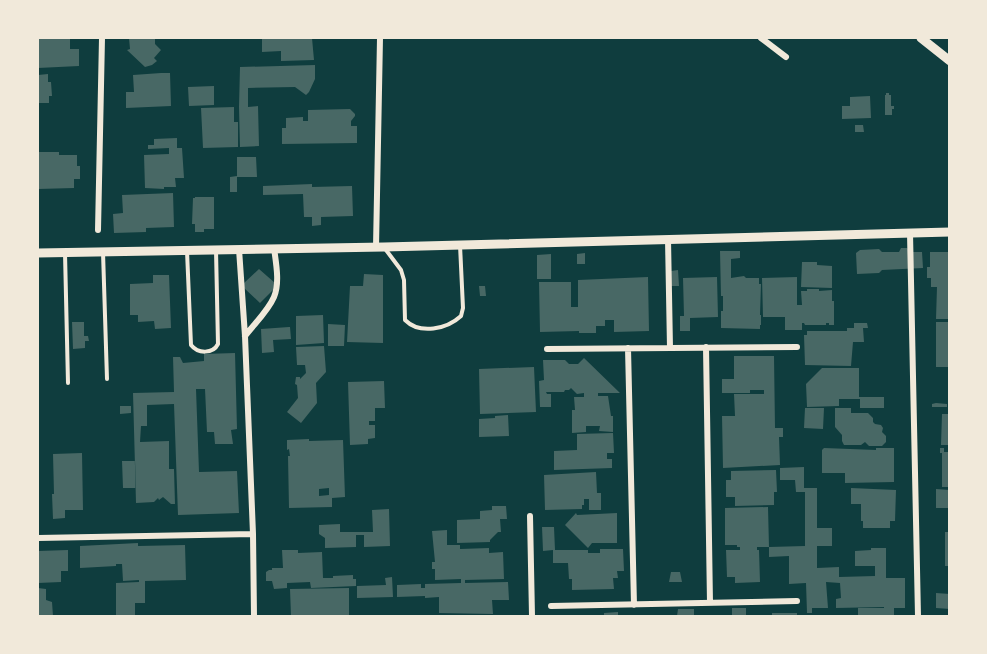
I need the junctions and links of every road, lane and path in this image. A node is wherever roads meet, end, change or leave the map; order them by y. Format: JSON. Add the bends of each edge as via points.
{"nodes":[{"id":1,"x":102,"y":38,"type":"edge"},
{"id":2,"x":380,"y":38,"type":"edge"},
{"id":3,"x":761,"y":38,"type":"edge"},
{"id":4,"x":921,"y":38,"type":"edge"},
{"id":5,"x":786,"y":57,"type":"dead end"},
{"id":6,"x":950,"y":62,"type":"edge"},
{"id":7,"x":98,"y":230,"type":"dead end"},
{"id":8,"x":950,"y":232,"type":"edge"},
{"id":9,"x":910,"y":233,"type":"junction"},
{"id":10,"x":668,"y":239,"type":"junction"},
{"id":11,"x":460,"y":244,"type":"junction"},
{"id":12,"x":380,"y":247,"type":"junction"},
{"id":13,"x":239,"y":249,"type":"junction"},
{"id":14,"x":274,"y":249,"type":"junction"},
{"id":15,"x":187,"y":250,"type":"junction"},
{"id":16,"x":216,"y":250,"type":"junction"},
{"id":17,"x":103,"y":251,"type":"junction"},
{"id":18,"x":65,"y":252,"type":"junction"},
{"id":19,"x":38,"y":253,"type":"edge"},
{"id":20,"x":245,"y":336,"type":"junction"},
{"id":21,"x":797,"y":346,"type":"dead end"},
{"id":22,"x":706,"y":347,"type":"junction"},
{"id":23,"x":628,"y":348,"type":"junction"},
{"id":24,"x":670,"y":348,"type":"junction"},
{"id":25,"x":547,"y":349,"type":"dead end"},
{"id":26,"x":107,"y":379,"type":"dead end"},
{"id":27,"x":68,"y":383,"type":"dead end"},
{"id":28,"x":530,"y":516,"type":"dead end"},
{"id":29,"x":253,"y":534,"type":"junction"},
{"id":30,"x":38,"y":538,"type":"edge"},
{"id":31,"x":797,"y":601,"type":"dead end"},
{"id":32,"x":710,"y":603,"type":"junction"},
{"id":33,"x":634,"y":605,"type":"junction"},
{"id":34,"x":551,"y":606,"type":"dead end"},
{"id":35,"x":254,"y":616,"type":"edge"},
{"id":36,"x":532,"y":616,"type":"edge"},
{"id":37,"x":918,"y":616,"type":"edge"}],
"edges":[{"from":1,"to":7,"type":"street"},
{"from":2,"to":12,"type":"street"},
{"from":3,"to":5,"type":"street"},
{"from":4,"to":6,"type":"street"},
{"from":8,"to":9,"type":"street"},
{"from":9,"to":10,"type":"street"},
{"from":9,"to":37,"type":"street"},
{"from":10,"to":11,"type":"street"},
{"from":10,"to":24,"type":"street"},
{"from":11,"to":12,"type":"street"},
{"from":11,"to":12,"type":"lane","via":[[461,316],[448,325],[429,329],[417,328],[405,320],[401,270]]},
{"from":12,"to":14,"type":"street"},
{"from":13,"to":14,"type":"street"},
{"from":13,"to":16,"type":"street"},
{"from":13,"to":20,"type":"street"},
{"from":14,"to":20,"type":"street","via":[[275,295]]},
{"from":15,"to":16,"type":"street"},
{"from":15,"to":16,"type":"lane","via":[[192,345],[199,351],[210,352],[218,344]]},
{"from":15,"to":17,"type":"street"},
{"from":17,"to":18,"type":"street"},
{"from":17,"to":26,"type":"lane"},
{"from":18,"to":19,"type":"street"},
{"from":18,"to":27,"type":"lane"},
{"from":20,"to":29,"type":"street"},
{"from":21,"to":22,"type":"street"},
{"from":22,"to":24,"type":"street"},
{"from":22,"to":32,"type":"street"},
{"from":23,"to":24,"type":"street"},
{"from":23,"to":25,"type":"street"},
{"from":23,"to":33,"type":"street"},
{"from":28,"to":36,"type":"street"},
{"from":29,"to":30,"type":"street"},
{"from":29,"to":35,"type":"street"},
{"from":31,"to":32,"type":"street"},
{"from":32,"to":33,"type":"street"},
{"from":33,"to":34,"type":"street"}]}
